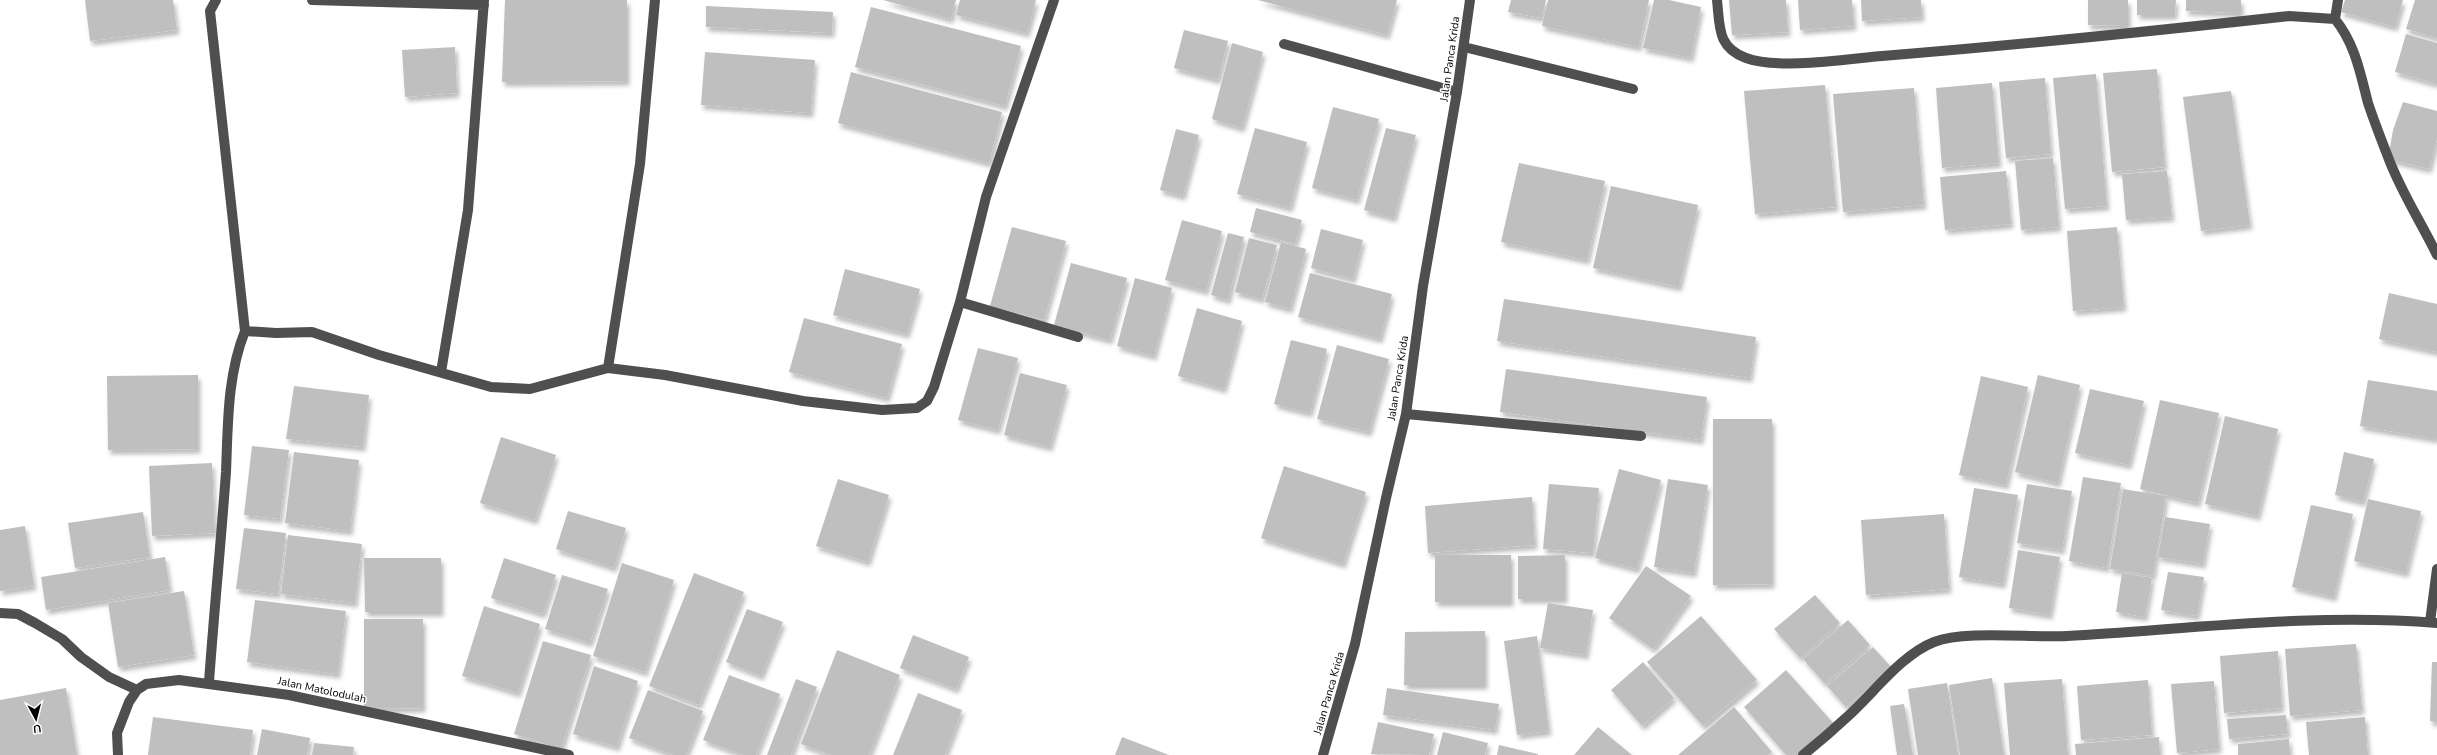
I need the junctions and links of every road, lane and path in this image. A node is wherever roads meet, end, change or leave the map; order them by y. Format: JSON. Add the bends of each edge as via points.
{"nodes":[{"id":1,"x":216,"y":0,"type":"edge"},
{"id":2,"x":312,"y":0,"type":"edge"},
{"id":3,"x":655,"y":0,"type":"edge"},
{"id":4,"x":1054,"y":0,"type":"edge"},
{"id":5,"x":1470,"y":0,"type":"edge"},
{"id":6,"x":1717,"y":0,"type":"edge"},
{"id":7,"x":2338,"y":0,"type":"edge"},
{"id":8,"x":484,"y":2,"type":"edge"},
{"id":9,"x":2335,"y":19,"type":"junction"},
{"id":10,"x":1284,"y":44,"type":"dead end"},
{"id":11,"x":1464,"y":47,"type":"junction"},
{"id":12,"x":1633,"y":89,"type":"dead end"},
{"id":13,"x":1457,"y":92,"type":"junction"},
{"id":14,"x":2437,"y":255,"type":"edge"},
{"id":15,"x":960,"y":302,"type":"junction"},
{"id":16,"x":245,"y":331,"type":"junction"},
{"id":17,"x":1078,"y":337,"type":"dead end"},
{"id":18,"x":608,"y":368,"type":"junction"},
{"id":19,"x":441,"y":372,"type":"junction"},
{"id":20,"x":1406,"y":414,"type":"junction"},
{"id":21,"x":1641,"y":436,"type":"dead end"},
{"id":22,"x":2437,"y":569,"type":"edge"},
{"id":23,"x":0,"y":613,"type":"edge"},
{"id":24,"x":2433,"y":623,"type":"edge"},
{"id":25,"x":209,"y":682,"type":"junction"},
{"id":26,"x":137,"y":690,"type":"junction"},
{"id":27,"x":118,"y":755,"type":"edge"},
{"id":28,"x":569,"y":755,"type":"edge"},
{"id":29,"x":1323,"y":755,"type":"edge"},
{"id":30,"x":1803,"y":755,"type":"edge"}],
"edges":[{"from":1,"to":16,"type":"street","via":[[210,11]]},
{"from":2,"to":8,"type":"street"},
{"from":3,"to":18,"type":"street","via":[[640,164]]},
{"from":4,"to":15,"type":"street","via":[[986,197]]},
{"from":5,"to":11,"type":"street","name":"Jalan Panca Krida"},
{"from":6,"to":9,"type":"street","via":[[1720,37],[1729,48],[1747,58],[1772,62],[1942,51],[2289,16]]},
{"from":7,"to":9,"type":"street"},
{"from":8,"to":19,"type":"street","via":[[468,210]]},
{"from":9,"to":14,"type":"street","via":[[2347,35],[2355,53],[2369,103],[2398,183]]},
{"from":10,"to":13,"type":"street"},
{"from":11,"to":12,"type":"street"},
{"from":11,"to":13,"type":"street","name":"Jalan Panca Krida"},
{"from":13,"to":20,"type":"street","name":"Jalan Panca Krida","via":[[1423,286]]},
{"from":15,"to":17,"type":"street"},
{"from":15,"to":18,"type":"street","via":[[934,387],[926,401],[917,408],[882,410],[803,401],[665,375]]},
{"from":16,"to":19,"type":"street","via":[[276,334],[312,332],[379,355]]},
{"from":16,"to":25,"type":"street","via":[[236,352],[228,407],[226,473]]},
{"from":18,"to":19,"type":"street","via":[[530,389],[491,387]]},
{"from":20,"to":21,"type":"street"},
{"from":20,"to":29,"type":"street","name":"Jalan Panca Krida","via":[[1355,644]]},
{"from":22,"to":24,"type":"street"},
{"from":23,"to":26,"type":"street","via":[[18,614],[35,623],[62,639],[81,657],[109,677]]},
{"from":24,"to":30,"type":"street","via":[[2246,623],[2065,636],[1962,637],[1935,642],[1899,667],[1848,717]]},
{"from":25,"to":26,"type":"street","name":"Jalan Matolodulah","via":[[179,680],[146,684]]},
{"from":25,"to":28,"type":"street","name":"Jalan Matolodulah","via":[[289,694]]},
{"from":26,"to":27,"type":"street","via":[[129,702],[117,733]]}]}
